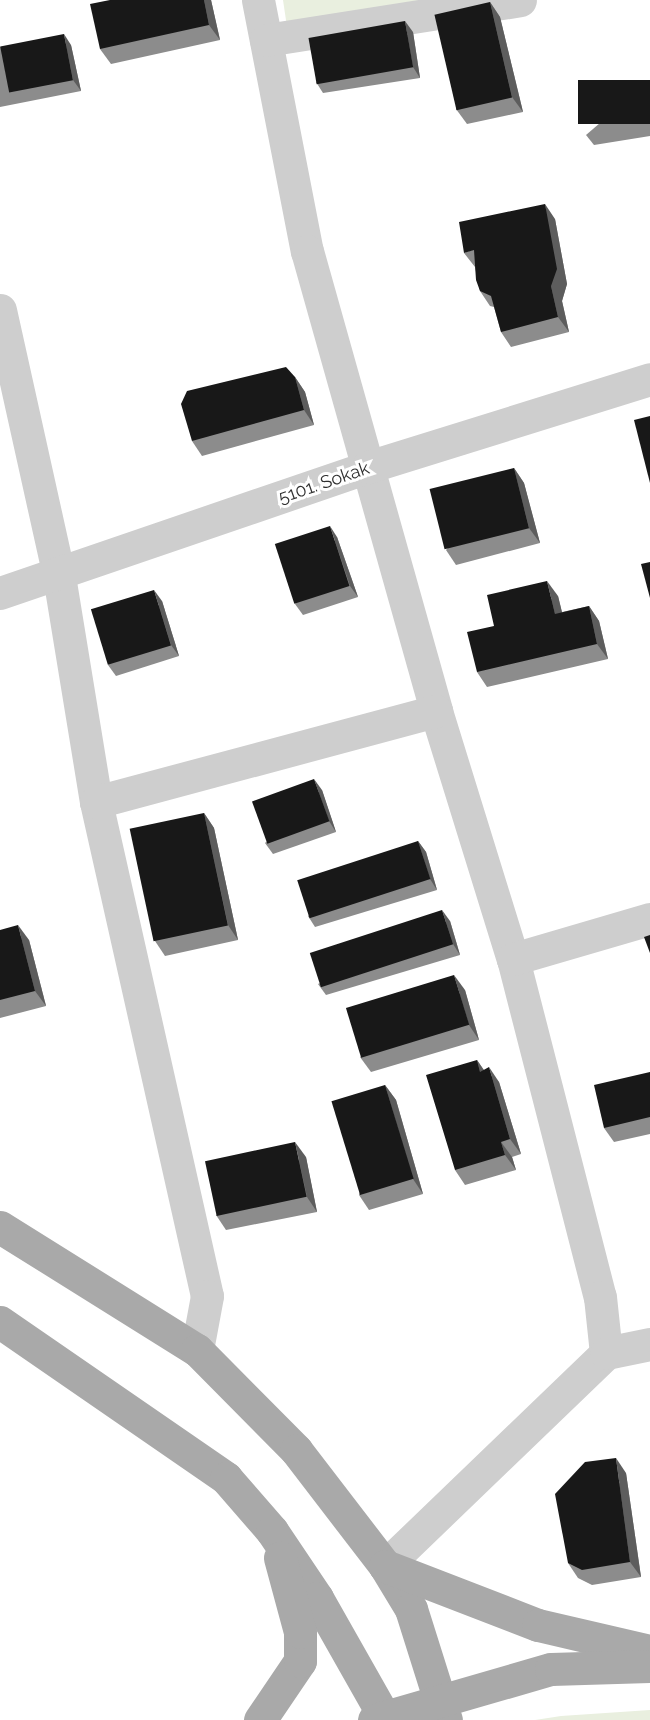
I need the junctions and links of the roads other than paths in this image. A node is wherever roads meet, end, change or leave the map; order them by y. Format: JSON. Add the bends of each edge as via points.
{"nodes":[{"id":1,"x":258,"y":0,"type":"edge"},
{"id":2,"x":519,"y":0,"type":"edge"},
{"id":3,"x":266,"y":40,"type":"junction"},
{"id":4,"x":0,"y":310,"type":"edge"},
{"id":5,"x":650,"y":380,"type":"edge"},
{"id":6,"x":368,"y":467,"type":"junction"},
{"id":7,"x":59,"y":576,"type":"junction"},
{"id":8,"x":0,"y":593,"type":"edge"},
{"id":9,"x":436,"y":711,"type":"junction"},
{"id":10,"x":96,"y":802,"type":"junction"},
{"id":11,"x":650,"y":919,"type":"edge"},
{"id":12,"x":513,"y":959,"type":"junction"},
{"id":13,"x":0,"y":1227,"type":"edge"},
{"id":14,"x":0,"y":1322,"type":"edge"},
{"id":15,"x":650,"y":1344,"type":"edge"},
{"id":16,"x":197,"y":1350,"type":"junction"},
{"id":17,"x":606,"y":1353,"type":"junction"},
{"id":18,"x":272,"y":1531,"type":"junction"},
{"id":19,"x":385,"y":1566,"type":"junction"},
{"id":20,"x":650,"y":1651,"type":"edge"},
{"id":21,"x":650,"y":1666,"type":"edge"},
{"id":22,"x":443,"y":1710,"type":"edge"},
{"id":23,"x":382,"y":1719,"type":"edge"},
{"id":24,"x":260,"y":1720,"type":"edge"}],
"edges":[{"from":1,"to":3,"type":"street"},
{"from":2,"to":3,"type":"street"},
{"from":3,"to":6,"type":"street","via":[[307,251]]},
{"from":4,"to":7,"type":"street"},
{"from":5,"to":6,"type":"street","name":"5101. Sokak"},
{"from":6,"to":7,"type":"street","name":"5101. Sokak"},
{"from":6,"to":9,"type":"street"},
{"from":7,"to":8,"type":"street","name":"5101. Sokak"},
{"from":7,"to":10,"type":"street"},
{"from":9,"to":10,"type":"street"},
{"from":9,"to":12,"type":"street"},
{"from":10,"to":16,"type":"street","via":[[207,1296]]},
{"from":11,"to":12,"type":"street"},
{"from":12,"to":17,"type":"street","via":[[600,1297]]},
{"from":13,"to":16,"type":"main road"},
{"from":14,"to":18,"type":"main road","via":[[188,1448],[226,1478]]},
{"from":15,"to":17,"type":"street"},
{"from":16,"to":19,"type":"main road","via":[[296,1449]]},
{"from":17,"to":19,"type":"street"},
{"from":18,"to":23,"type":"main road"},
{"from":18,"to":24,"type":"main road","via":[[300,1632],[300,1661]]},
{"from":19,"to":20,"type":"main road","via":[[538,1625]]},
{"from":19,"to":22,"type":"main road","via":[[411,1609]]},
{"from":21,"to":22,"type":"main road","via":[[551,1669]]},
{"from":22,"to":23,"type":"main road"}]}
